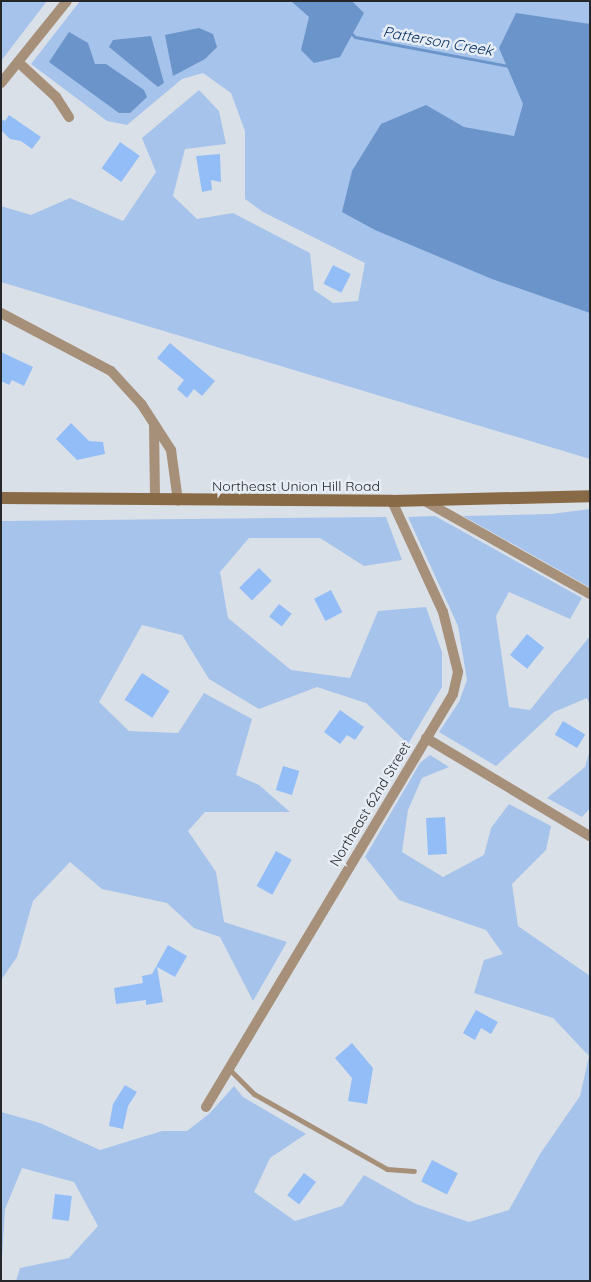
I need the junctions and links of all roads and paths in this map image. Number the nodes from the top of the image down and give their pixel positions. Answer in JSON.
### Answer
{"nodes":[{"id":1,"x":67,"y":1,"type":"edge"},
{"id":2,"x":18,"y":62,"type":"junction"},
{"id":3,"x":1,"y":83,"type":"edge"},
{"id":4,"x":68,"y":117,"type":"dead end"},
{"id":5,"x":1,"y":313,"type":"edge"},
{"id":6,"x":154,"y":424,"type":"junction"},
{"id":7,"x":590,"y":496,"type":"edge"},
{"id":8,"x":1,"y":498,"type":"edge"},
{"id":9,"x":156,"y":500,"type":"junction"},
{"id":10,"x":423,"y":500,"type":"junction"},
{"id":11,"x":178,"y":501,"type":"junction"},
{"id":12,"x":392,"y":502,"type":"junction"},
{"id":13,"x":590,"y":594,"type":"edge"},
{"id":14,"x":426,"y":738,"type":"junction"},
{"id":15,"x":590,"y":836,"type":"edge"},
{"id":16,"x":229,"y":1069,"type":"junction"},
{"id":17,"x":206,"y":1107,"type":"dead end"},
{"id":18,"x":414,"y":1171,"type":"dead end"}],
"edges":[{"from":1,"to":2,"type":"street"},
{"from":2,"to":3,"type":"street"},
{"from":2,"to":4,"type":"street"},
{"from":5,"to":6,"type":"street"},
{"from":6,"to":9,"type":"street"},
{"from":6,"to":11,"type":"street"},
{"from":7,"to":10,"type":"street","name":"Northeast Union Hill Road"},
{"from":8,"to":9,"type":"street","name":"Northeast Union Hill Road"},
{"from":9,"to":11,"type":"street","name":"Northeast Union Hill Road"},
{"from":10,"to":12,"type":"street","name":"Northeast Union Hill Road"},
{"from":10,"to":13,"type":"street"},
{"from":11,"to":12,"type":"street","name":"Northeast Union Hill Road"},
{"from":12,"to":14,"type":"street","name":"Northeast 62nd Street"},
{"from":14,"to":15,"type":"street"},
{"from":14,"to":16,"type":"street","name":"Northeast 62nd Street"},
{"from":16,"to":17,"type":"street","name":"Northeast 62nd Street"},
{"from":16,"to":18,"type":"lane"}]}
